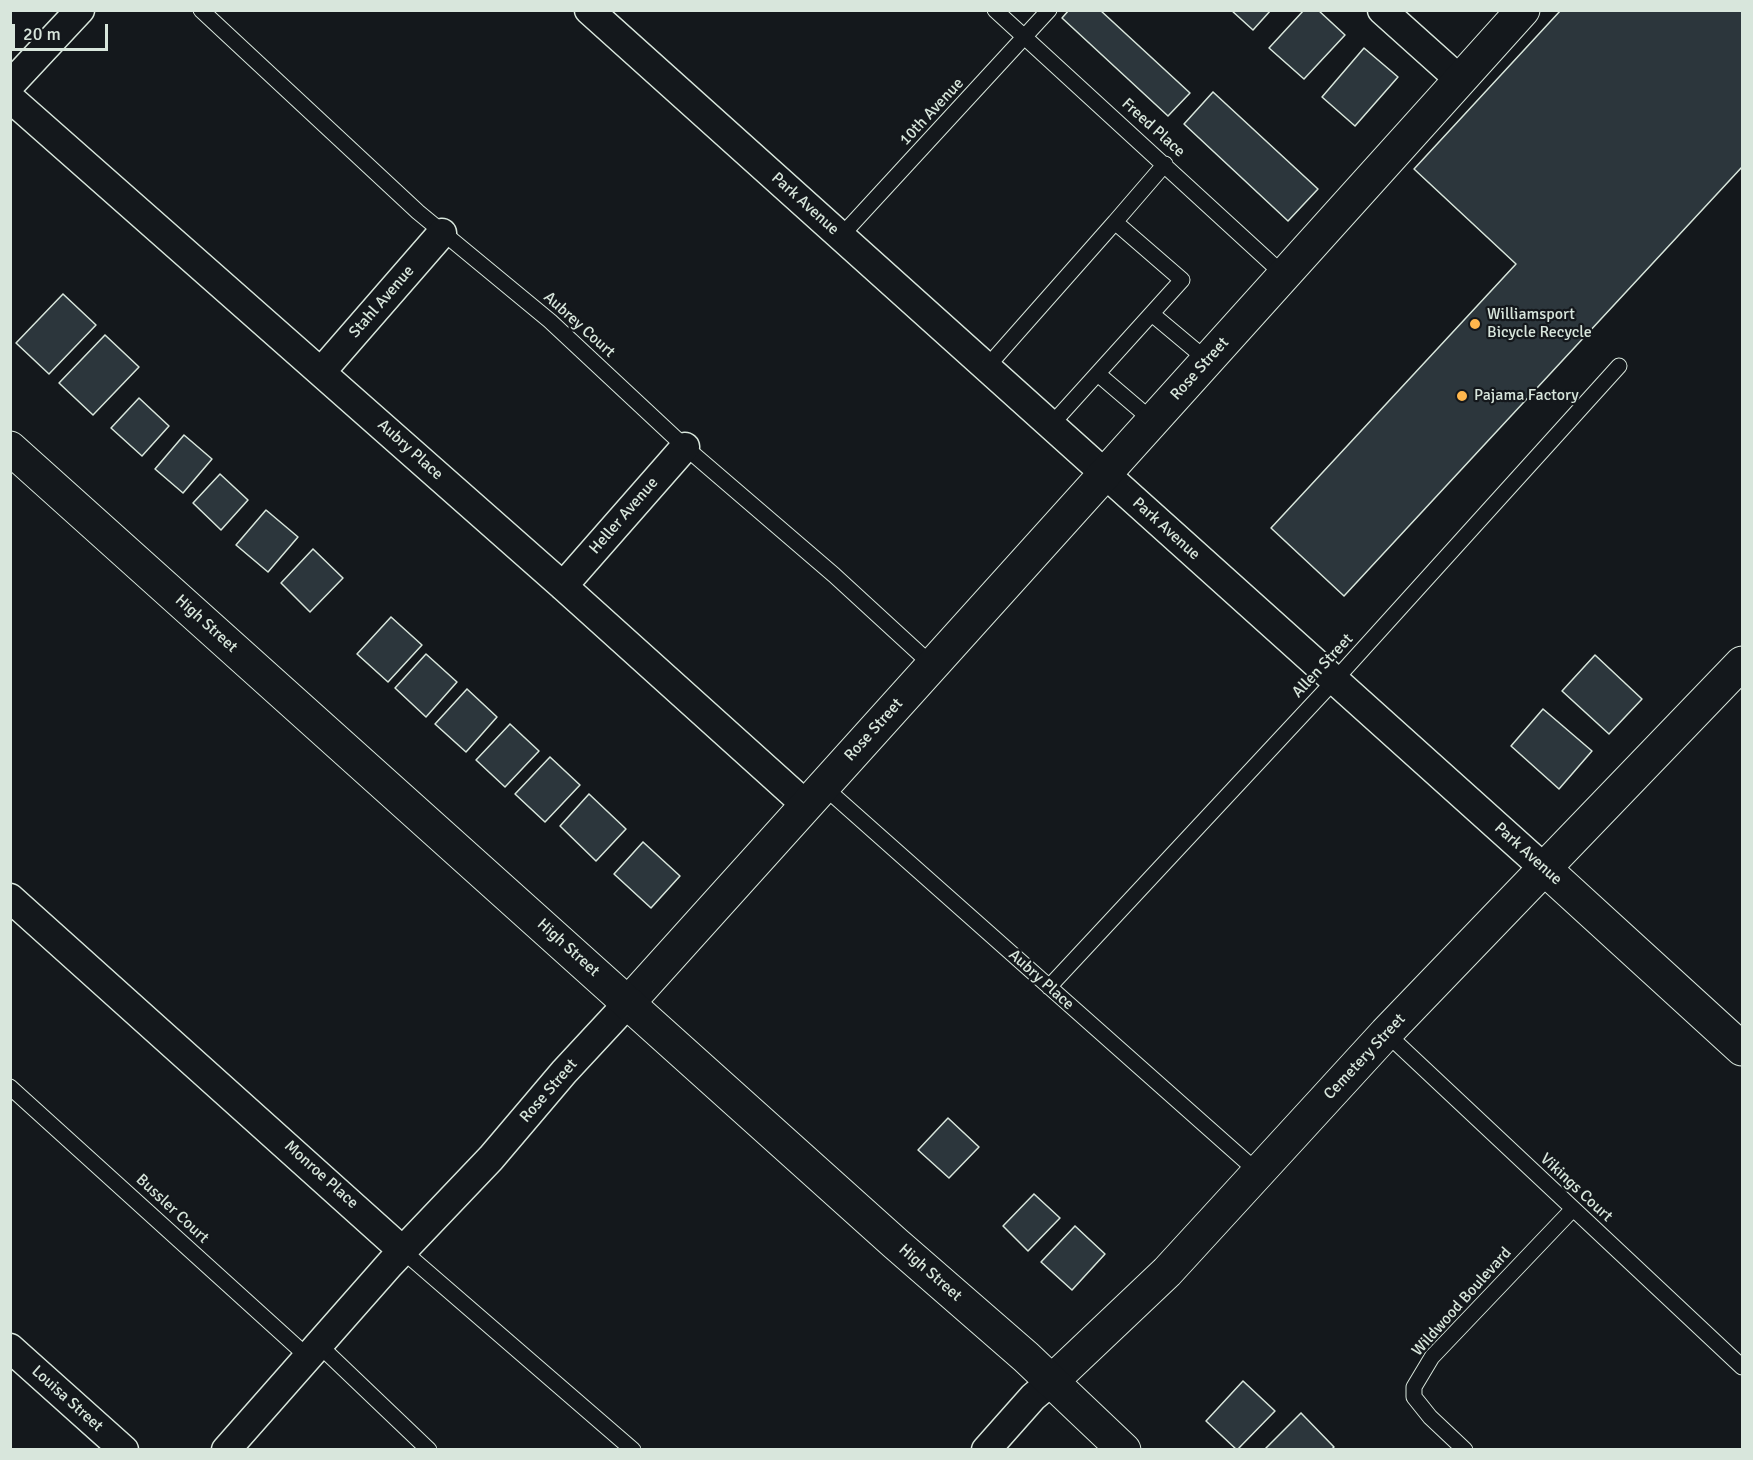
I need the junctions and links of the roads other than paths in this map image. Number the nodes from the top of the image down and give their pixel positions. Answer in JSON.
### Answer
{"nodes":[{"id":1,"x":80,"y":10,"type":"edge"},
{"id":2,"x":201,"y":10,"type":"edge"},
{"id":3,"x":589,"y":10,"type":"edge"},
{"id":4,"x":995,"y":10,"type":"edge"},
{"id":5,"x":1049,"y":10,"type":"edge"},
{"id":6,"x":1382,"y":10,"type":"edge"},
{"id":7,"x":1523,"y":10,"type":"edge"},
{"id":8,"x":1025,"y":38,"type":"junction"},
{"id":9,"x":1460,"y":80,"type":"junction"},
{"id":10,"x":10,"y":85,"type":"edge"},
{"id":11,"x":10,"y":98,"type":"edge"},
{"id":12,"x":1164,"y":164,"type":"junction"},
{"id":13,"x":1115,"y":222,"type":"junction"},
{"id":14,"x":442,"y":233,"type":"junction"},
{"id":15,"x":841,"y":236,"type":"junction"},
{"id":16,"x":1284,"y":275,"type":"junction"},
{"id":17,"x":1152,"y":314,"type":"junction"},
{"id":18,"x":1207,"y":360,"type":"junction"},
{"id":19,"x":1619,"y":366,"type":"dead end"},
{"id":20,"x":986,"y":368,"type":"junction"},
{"id":21,"x":321,"y":372,"type":"junction"},
{"id":22,"x":1098,"y":374,"type":"junction"},
{"id":23,"x":1153,"y":421,"type":"junction"},
{"id":24,"x":1051,"y":425,"type":"junction"},
{"id":25,"x":685,"y":447,"type":"junction"},
{"id":26,"x":10,"y":448,"type":"edge"},
{"id":27,"x":1105,"y":474,"type":"junction"},
{"id":28,"x":563,"y":586,"type":"junction"},
{"id":29,"x":1743,"y":663,"type":"edge"},
{"id":30,"x":932,"y":665,"type":"junction"},
{"id":31,"x":1335,"y":680,"type":"junction"},
{"id":32,"x":815,"y":796,"type":"junction"},
{"id":33,"x":1546,"y":870,"type":"junction"},
{"id":34,"x":10,"y":898,"type":"edge"},
{"id":35,"x":1049,"y":987,"type":"junction"},
{"id":36,"x":628,"y":1002,"type":"junction"},
{"id":37,"x":1386,"y":1034,"type":"junction"},
{"id":38,"x":1743,"y":1049,"type":"edge"},
{"id":39,"x":10,"y":1087,"type":"edge"},
{"id":40,"x":1259,"y":1173,"type":"junction"},
{"id":41,"x":1572,"y":1210,"type":"junction"},
{"id":42,"x":403,"y":1251,"type":"junction"},
{"id":43,"x":10,"y":1348,"type":"edge"},
{"id":44,"x":313,"y":1351,"type":"junction"},
{"id":45,"x":1743,"y":1367,"type":"edge"},
{"id":46,"x":1052,"y":1381,"type":"junction"},
{"id":47,"x":124,"y":1449,"type":"edge"},
{"id":48,"x":226,"y":1449,"type":"edge"},
{"id":49,"x":429,"y":1449,"type":"edge"},
{"id":50,"x":633,"y":1449,"type":"edge"},
{"id":51,"x":986,"y":1449,"type":"edge"},
{"id":52,"x":1124,"y":1449,"type":"edge"},
{"id":53,"x":1465,"y":1449,"type":"edge"}],
"edges":[{"from":1,"to":10,"type":"street"},
{"from":2,"to":14,"type":"lane","name":"Aubrey Court"},
{"from":3,"to":15,"type":"street","name":"Park Avenue"},
{"from":4,"to":8,"type":"lane","name":"Freed Place"},
{"from":5,"to":8,"type":"lane","name":"10th Avenue"},
{"from":6,"to":9,"type":"street"},
{"from":7,"to":9,"type":"street","name":"Rose Street"},
{"from":8,"to":12,"type":"lane","name":"Freed Place"},
{"from":8,"to":15,"type":"lane","name":"10th Avenue"},
{"from":9,"to":16,"type":"street","name":"Rose Street"},
{"from":11,"to":21,"type":"street","name":"Aubry Place"},
{"from":12,"to":13,"type":"lane"},
{"from":12,"to":16,"type":"lane","name":"Freed Place"},
{"from":13,"to":17,"type":"lane"},
{"from":13,"to":20,"type":"lane"},
{"from":14,"to":21,"type":"street","name":"Stahl Avenue"},
{"from":14,"to":25,"type":"lane","name":"Aubrey Court"},
{"from":15,"to":20,"type":"street","name":"Park Avenue"},
{"from":16,"to":18,"type":"street","name":"Rose Street"},
{"from":17,"to":18,"type":"lane"},
{"from":17,"to":22,"type":"lane"},
{"from":18,"to":23,"type":"street","name":"Rose Street"},
{"from":19,"to":31,"type":"lane","name":"Allen Street"},
{"from":20,"to":24,"type":"street","name":"Park Avenue"},
{"from":21,"to":28,"type":"street","name":"Aubry Place"},
{"from":22,"to":23,"type":"lane"},
{"from":22,"to":24,"type":"lane"},
{"from":23,"to":27,"type":"street","name":"Rose Street"},
{"from":24,"to":27,"type":"street","name":"Park Avenue"},
{"from":25,"to":28,"type":"street","name":"Heller Avenue"},
{"from":25,"to":30,"type":"lane","name":"Aubrey Court"},
{"from":26,"to":36,"type":"street","name":"High Street"},
{"from":27,"to":30,"type":"street","name":"Rose Street"},
{"from":27,"to":31,"type":"street","name":"Park Avenue"},
{"from":28,"to":32,"type":"street","name":"Aubry Place"},
{"from":29,"to":33,"type":"street","name":"Cemetery Street"},
{"from":30,"to":32,"type":"street","name":"Rose Street"},
{"from":31,"to":33,"type":"street","name":"Park Avenue"},
{"from":31,"to":35,"type":"lane","name":"Allen Street"},
{"from":32,"to":35,"type":"lane","name":"Aubry Place"},
{"from":32,"to":36,"type":"street","name":"Rose Street"},
{"from":33,"to":37,"type":"street","name":"Cemetery Street"},
{"from":33,"to":38,"type":"street","name":"Park Avenue"},
{"from":34,"to":42,"type":"street","name":"Monroe Place"},
{"from":35,"to":40,"type":"lane","name":"Aubry Place"},
{"from":36,"to":42,"type":"street","name":"Rose Street"},
{"from":36,"to":46,"type":"street","name":"High Street"},
{"from":37,"to":40,"type":"street","name":"Cemetery Street"},
{"from":37,"to":41,"type":"lane","name":"Vikings Court"},
{"from":39,"to":44,"type":"lane","name":"Bussler Court"},
{"from":40,"to":46,"type":"street","name":"Cemetery Street"},
{"from":41,"to":45,"type":"lane","name":"Vikings Court"},
{"from":41,"to":53,"type":"lane","name":"Wildwood Boulevard"},
{"from":42,"to":44,"type":"street","name":"Rose Street"},
{"from":42,"to":50,"type":"lane","name":"Monroe Place"},
{"from":43,"to":47,"type":"street","name":"Louisa Street"},
{"from":44,"to":48,"type":"street","name":"Rose Street"},
{"from":44,"to":49,"type":"lane","name":"Bussler Court"},
{"from":46,"to":51,"type":"street","name":"Cemetery Street"},
{"from":46,"to":52,"type":"street","name":"High Street"}]}
